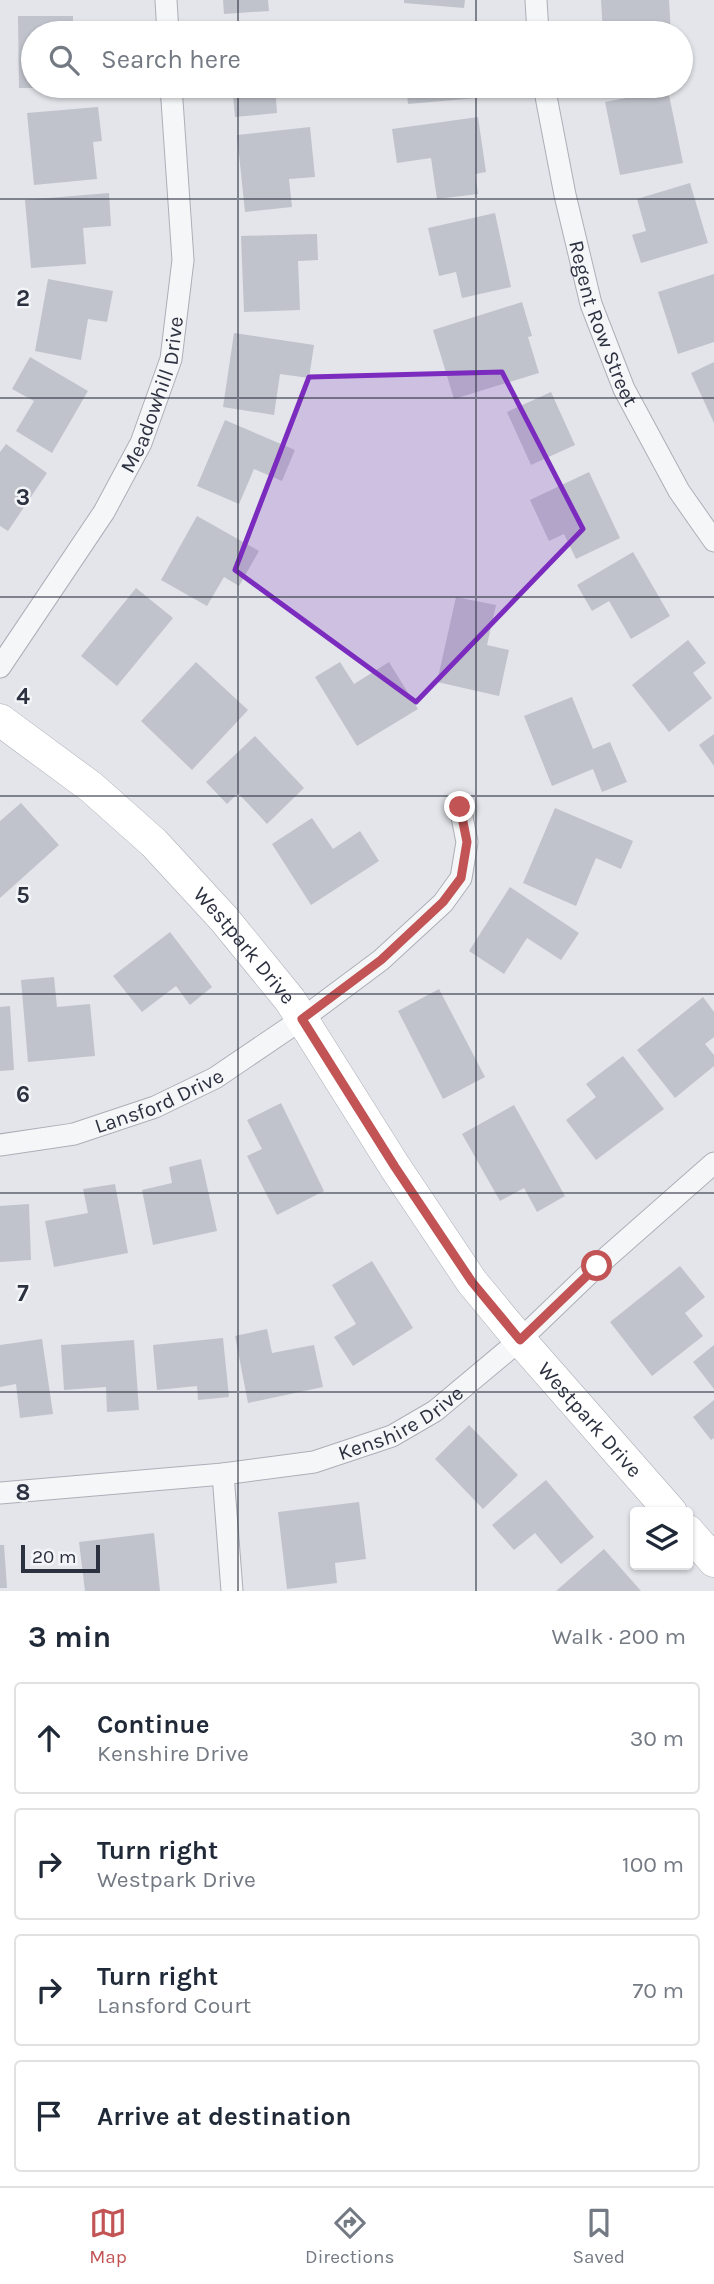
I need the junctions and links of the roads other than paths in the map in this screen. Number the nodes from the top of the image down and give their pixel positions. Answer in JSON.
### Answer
{"nodes":[{"id":1,"x":166,"y":0,"type":"edge"},
{"id":2,"x":536,"y":0,"type":"edge"},
{"id":3,"x":167,"y":21,"type":"edge"},
{"id":4,"x":537,"y":21,"type":"edge"},
{"id":5,"x":172,"y":98,"type":"edge"},
{"id":6,"x":546,"y":98,"type":"edge"},
{"id":7,"x":714,"y":541,"type":"edge"},
{"id":8,"x":0,"y":667,"type":"edge"},
{"id":9,"x":0,"y":720,"type":"edge"},
{"id":10,"x":460,"y":807,"type":"dead end"},
{"id":11,"x":302,"y":1019,"type":"junction"},
{"id":12,"x":0,"y":1145,"type":"edge"},
{"id":13,"x":714,"y":1163,"type":"edge"},
{"id":14,"x":520,"y":1340,"type":"junction"},
{"id":15,"x":223,"y":1474,"type":"junction"},
{"id":16,"x":0,"y":1493,"type":"edge"},
{"id":17,"x":667,"y":1507,"type":"edge"},
{"id":18,"x":693,"y":1537,"type":"edge"},
{"id":19,"x":714,"y":1561,"type":"edge"},
{"id":20,"x":232,"y":1591,"type":"edge"}],
"edges":[{"from":1,"to":3,"type":"street"},
{"from":2,"to":4,"type":"street"},
{"from":5,"to":8,"type":"street","name":"Meadowhill Drive"},
{"from":6,"to":7,"type":"street","name":"Regent Row Street"},
{"from":9,"to":11,"type":"street","name":"Westpark Drive"},
{"from":10,"to":11,"type":"street","name":"Lansford Drive"},
{"from":11,"to":12,"type":"street","name":"Lansford Drive"},
{"from":11,"to":14,"type":"street","name":"Westpark Drive"},
{"from":13,"to":14,"type":"street","name":"Kenshire Drive"},
{"from":14,"to":15,"type":"street","name":"Kenshire Drive"},
{"from":14,"to":17,"type":"street","name":"Westpark Drive"},
{"from":15,"to":16,"type":"street","name":"Kenshire Drive"},
{"from":15,"to":20,"type":"street"},
{"from":18,"to":19,"type":"street"}]}
